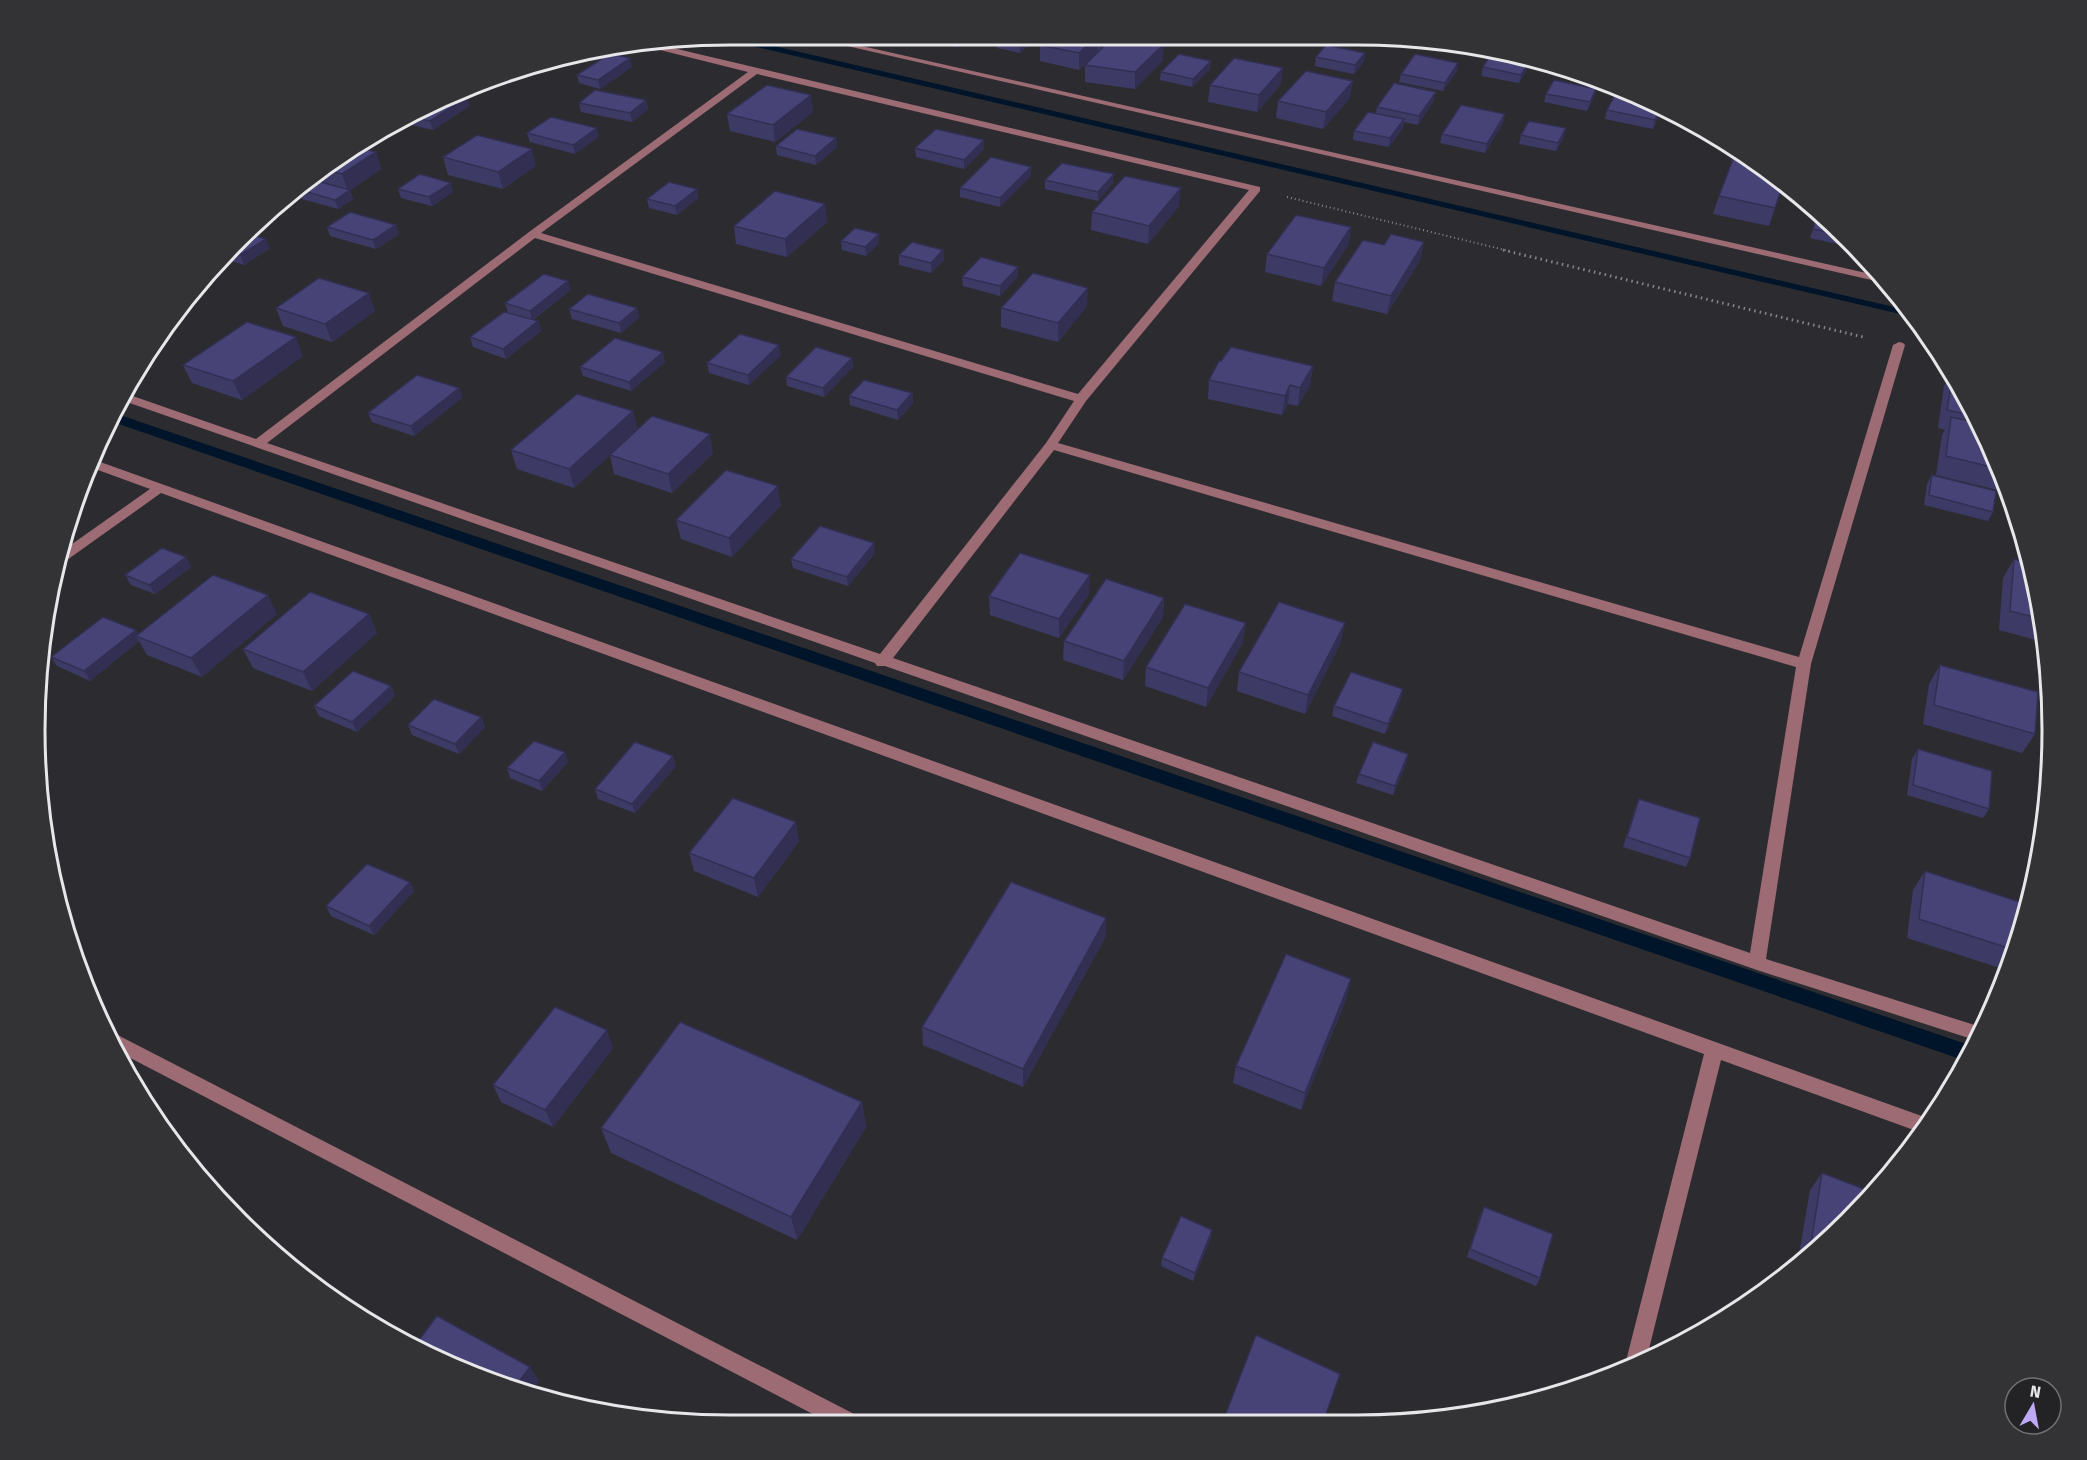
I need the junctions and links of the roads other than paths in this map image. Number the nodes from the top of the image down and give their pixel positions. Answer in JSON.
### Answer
{"nodes":[{"id":1,"x":852,"y":45,"type":"edge"},
{"id":2,"x":663,"y":49,"type":"edge"},
{"id":3,"x":755,"y":71,"type":"junction"},
{"id":4,"x":533,"y":234,"type":"junction"},
{"id":5,"x":1871,"y":277,"type":"edge"},
{"id":6,"x":1899,"y":345,"type":"road end"},
{"id":7,"x":1081,"y":399,"type":"junction"},
{"id":8,"x":130,"y":400,"type":"edge"},
{"id":9,"x":260,"y":443,"type":"junction"},
{"id":10,"x":1051,"y":445,"type":"junction"},
{"id":11,"x":98,"y":466,"type":"edge"},
{"id":12,"x":159,"y":488,"type":"junction"},
{"id":13,"x":68,"y":553,"type":"edge"},
{"id":14,"x":882,"y":662,"type":"junction"},
{"id":15,"x":1804,"y":664,"type":"junction"},
{"id":16,"x":1757,"y":963,"type":"junction"},
{"id":17,"x":1972,"y":1032,"type":"edge"},
{"id":18,"x":123,"y":1046,"type":"edge"},
{"id":19,"x":1714,"y":1050,"type":"junction"},
{"id":20,"x":1918,"y":1123,"type":"edge"},
{"id":21,"x":1638,"y":1354,"type":"edge"},
{"id":22,"x":836,"y":1415,"type":"edge"}],
"edges":[{"from":1,"to":5,"type":"street"},
{"from":2,"to":3,"type":"street"},
{"from":3,"to":4,"type":"street"},
{"from":3,"to":7,"type":"street"},
{"from":4,"to":7,"type":"street"},
{"from":4,"to":9,"type":"street"},
{"from":6,"to":15,"type":"street"},
{"from":7,"to":10,"type":"street"},
{"from":8,"to":9,"type":"street"},
{"from":9,"to":14,"type":"street"},
{"from":10,"to":14,"type":"street"},
{"from":10,"to":15,"type":"street"},
{"from":11,"to":12,"type":"street"},
{"from":12,"to":13,"type":"street"},
{"from":12,"to":19,"type":"street"},
{"from":14,"to":16,"type":"street"},
{"from":15,"to":16,"type":"street"},
{"from":16,"to":17,"type":"street"},
{"from":18,"to":22,"type":"street"},
{"from":19,"to":20,"type":"street"},
{"from":19,"to":21,"type":"street"}]}
